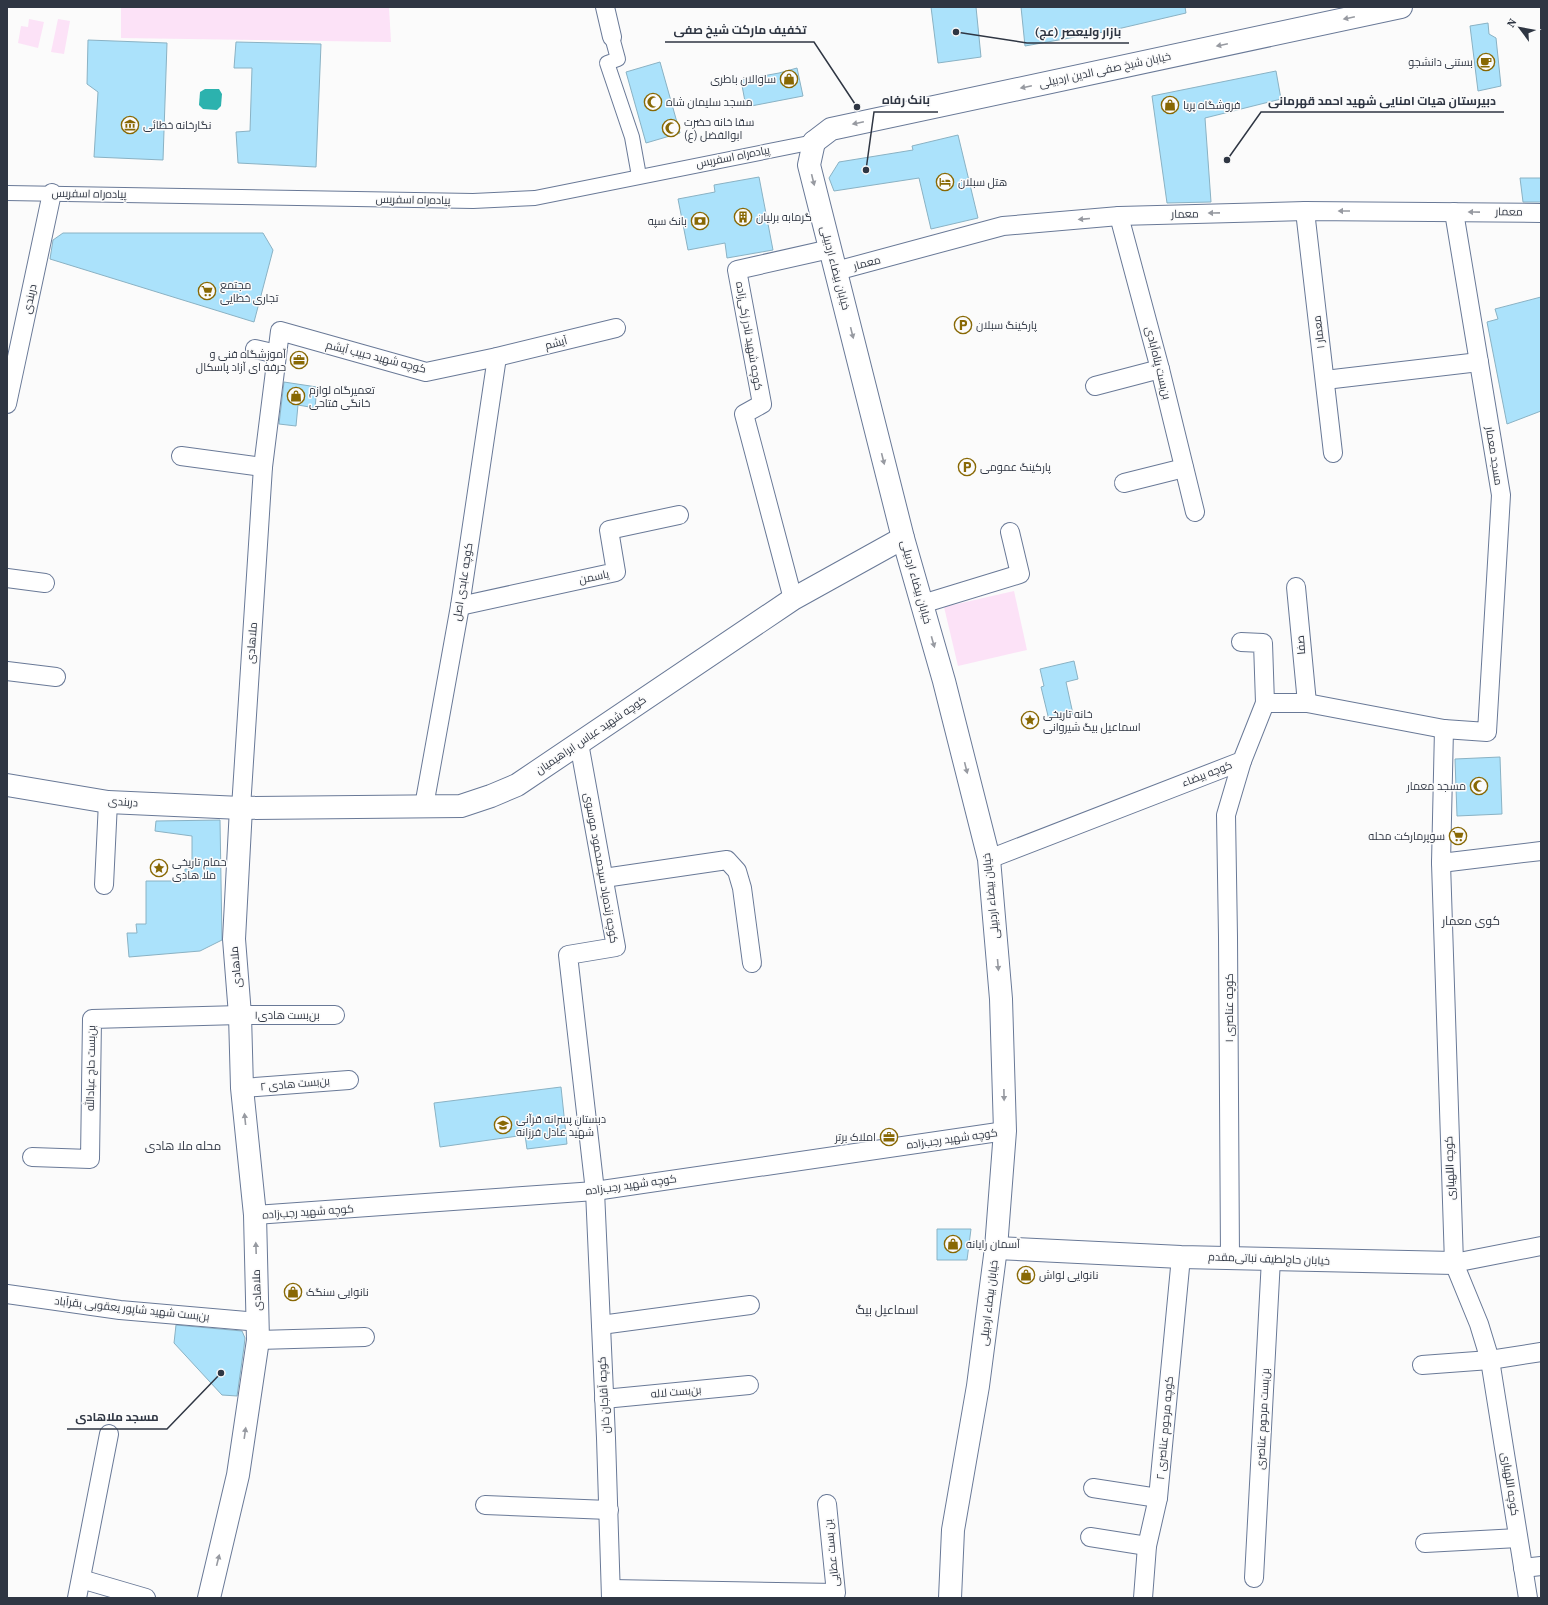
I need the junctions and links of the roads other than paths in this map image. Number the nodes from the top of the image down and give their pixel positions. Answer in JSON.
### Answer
{"nodes":[{"id":1,"x":605,"y":7,"type":"edge"},
{"id":2,"x":1401,"y":7,"type":"edge"},
{"id":3,"x":612,"y":37,"type":"joint"},
{"id":4,"x":814,"y":142,"type":"junction"},
{"id":5,"x":639,"y":176,"type":"junction"},
{"id":6,"x":52,"y":193,"type":"junction"},
{"id":7,"x":7,"y":194,"type":"edge"},
{"id":8,"x":1305,"y":211,"type":"junction"},
{"id":9,"x":1454,"y":212,"type":"junction"},
{"id":10,"x":1541,"y":213,"type":"edge"},
{"id":11,"x":1119,"y":216,"type":"junction"},
{"id":12,"x":830,"y":249,"type":"junction"},
{"id":13,"x":836,"y":271,"type":"junction"},
{"id":14,"x":616,"y":328,"type":"dead end"},
{"id":15,"x":280,"y":331,"type":"joint"},
{"id":16,"x":255,"y":349,"type":"dead end"},
{"id":17,"x":277,"y":354,"type":"junction"},
{"id":18,"x":497,"y":357,"type":"junction"},
{"id":19,"x":1479,"y":362,"type":"junction"},
{"id":20,"x":1160,"y":369,"type":"junction"},
{"id":21,"x":1325,"y":380,"type":"junction"},
{"id":22,"x":1095,"y":386,"type":"dead end"},
{"id":23,"x":7,"y":404,"type":"edge"},
{"id":24,"x":1333,"y":453,"type":"dead end"},
{"id":25,"x":181,"y":456,"type":"dead end"},
{"id":26,"x":263,"y":467,"type":"junction"},
{"id":27,"x":1184,"y":468,"type":"junction"},
{"id":28,"x":1124,"y":483,"type":"dead end"},
{"id":29,"x":1195,"y":512,"type":"dead end"},
{"id":30,"x":679,"y":515,"type":"dead end"},
{"id":31,"x":1010,"y":532,"type":"dead end"},
{"id":32,"x":903,"y":538,"type":"junction"},
{"id":33,"x":7,"y":578,"type":"edge"},
{"id":34,"x":45,"y":584,"type":"dead end"},
{"id":35,"x":1296,"y":587,"type":"dead end"},
{"id":36,"x":793,"y":599,"type":"junction"},
{"id":37,"x":922,"y":604,"type":"junction"},
{"id":38,"x":460,"y":606,"type":"junction"},
{"id":39,"x":1241,"y":642,"type":"dead end"},
{"id":40,"x":7,"y":671,"type":"edge"},
{"id":41,"x":56,"y":677,"type":"dead end"},
{"id":42,"x":1265,"y":703,"type":"junction"},
{"id":43,"x":1306,"y":703,"type":"junction"},
{"id":44,"x":1444,"y":729,"type":"junction"},
{"id":45,"x":579,"y":743,"type":"junction"},
{"id":46,"x":1242,"y":761,"type":"junction"},
{"id":47,"x":7,"y":785,"type":"edge"},
{"id":48,"x":108,"y":802,"type":"junction"},
{"id":49,"x":424,"y":806,"type":"junction"},
{"id":50,"x":241,"y":808,"type":"junction"},
{"id":51,"x":1541,"y":851,"type":"edge"},
{"id":52,"x":989,"y":859,"type":"junction"},
{"id":53,"x":1441,"y":863,"type":"junction"},
{"id":54,"x":604,"y":878,"type":"junction"},
{"id":55,"x":104,"y":885,"type":"dead end"},
{"id":56,"x":752,"y":964,"type":"dead end"},
{"id":57,"x":240,"y":1015,"type":"junction"},
{"id":58,"x":335,"y":1015,"type":"dead end"},
{"id":59,"x":348,"y":1080,"type":"dead end"},
{"id":60,"x":242,"y":1088,"type":"junction"},
{"id":61,"x":1005,"y":1131,"type":"junction"},
{"id":62,"x":32,"y":1157,"type":"dead end"},
{"id":63,"x":595,"y":1191,"type":"junction"},
{"id":64,"x":255,"y":1215,"type":"junction"},
{"id":65,"x":1541,"y":1246,"type":"edge"},
{"id":66,"x":996,"y":1248,"type":"junction"},
{"id":67,"x":1181,"y":1257,"type":"junction"},
{"id":68,"x":1230,"y":1257,"type":"junction"},
{"id":69,"x":1271,"y":1259,"type":"junction"},
{"id":70,"x":1454,"y":1263,"type":"junction"},
{"id":71,"x":7,"y":1294,"type":"edge"},
{"id":72,"x":750,"y":1305,"type":"dead end"},
{"id":73,"x":601,"y":1325,"type":"junction"},
{"id":74,"x":258,"y":1331,"type":"junction"},
{"id":75,"x":365,"y":1336,"type":"dead end"},
{"id":76,"x":1541,"y":1352,"type":"edge"},
{"id":77,"x":1490,"y":1360,"type":"junction"},
{"id":78,"x":1422,"y":1365,"type":"dead end"},
{"id":79,"x":749,"y":1385,"type":"dead end"},
{"id":80,"x":604,"y":1398,"type":"junction"},
{"id":81,"x":109,"y":1434,"type":"dead end"},
{"id":82,"x":1094,"y":1488,"type":"dead end"},
{"id":83,"x":1158,"y":1498,"type":"junction"},
{"id":84,"x":826,"y":1504,"type":"dead end"},
{"id":85,"x":485,"y":1505,"type":"dead end"},
{"id":86,"x":608,"y":1510,"type":"junction"},
{"id":87,"x":1090,"y":1538,"type":"dead end"},
{"id":88,"x":1518,"y":1538,"type":"junction"},
{"id":89,"x":1425,"y":1543,"type":"dead end"},
{"id":90,"x":1147,"y":1546,"type":"junction"},
{"id":91,"x":1541,"y":1566,"type":"edge"},
{"id":92,"x":1523,"y":1568,"type":"junction"},
{"id":93,"x":1254,"y":1578,"type":"dead end"},
{"id":94,"x":81,"y":1579,"type":"junction"},
{"id":95,"x":611,"y":1594,"type":"edge"},
{"id":96,"x":77,"y":1598,"type":"edge"},
{"id":97,"x":146,"y":1598,"type":"edge"},
{"id":98,"x":208,"y":1598,"type":"edge"},
{"id":99,"x":950,"y":1598,"type":"edge"},
{"id":100,"x":1143,"y":1598,"type":"edge"},
{"id":101,"x":1528,"y":1598,"type":"edge"}],
"edges":[{"from":1,"to":3,"type":"street"},
{"from":2,"to":4,"type":"street","name":"خیابان شیخ صفی الدین اردبیلی","one_way":true},
{"from":3,"to":5,"type":"street"},
{"from":4,"to":5,"type":"street","name":"پیاده‌راه اسفریس"},
{"from":4,"to":12,"type":"street","name":"خیابان بیضاء اردبیلی","one_way":true},
{"from":5,"to":6,"type":"street","name":"پیاده‌راه اسفریس"},
{"from":6,"to":7,"type":"street","name":"پیاده‌راه اسفریس"},
{"from":6,"to":23,"type":"street","name":"دربندی"},
{"from":9,"to":8,"type":"street","name":"معمار","one_way":true},
{"from":8,"to":11,"type":"street","name":"معمار","one_way":true},
{"from":8,"to":21,"type":"street","name":"معمار ۱"},
{"from":10,"to":9,"type":"street","name":"معمار","one_way":true},
{"from":9,"to":19,"type":"street","name":"مسجد معمار"},
{"from":11,"to":13,"type":"street","name":"معمار","one_way":true},
{"from":11,"to":20,"type":"street","name":"بن‌بست پناه‌آبادی"},
{"from":12,"to":13,"type":"street","name":"خیابان بیضاء اردبیلی"},
{"from":12,"to":36,"type":"street","name":"کوچه شهید نادر زکی‌زاده"},
{"from":13,"to":32,"type":"street","name":"خیابان بیضاء اردبیلی","one_way":true},
{"from":14,"to":18,"type":"street","name":"آیشم"},
{"from":15,"to":17,"type":"street","name":"ملاهادی"},
{"from":15,"to":18,"type":"street","name":"کوچه شهید حبیب آیشم"},
{"from":16,"to":17,"type":"street"},
{"from":17,"to":26,"type":"street","name":"ملاهادی"},
{"from":18,"to":38,"type":"street","name":"کوچه عابدی اصل"},
{"from":19,"to":21,"type":"street"},
{"from":19,"to":44,"type":"street","name":"مسجد معمار"},
{"from":20,"to":22,"type":"street"},
{"from":20,"to":27,"type":"street","name":"بن‌بست پناه‌آبادی"},
{"from":21,"to":24,"type":"street","name":"معمار ۱"},
{"from":25,"to":26,"type":"street"},
{"from":26,"to":50,"type":"street","name":"ملاهادی"},
{"from":27,"to":28,"type":"street"},
{"from":27,"to":29,"type":"street","name":"بن‌بست پناه‌آبادی"},
{"from":30,"to":38,"type":"street","name":"یاسمن"},
{"from":31,"to":37,"type":"street"},
{"from":32,"to":36,"type":"street","name":"کوچه شهید عباس ابراهیمیان"},
{"from":32,"to":37,"type":"street","name":"خیابان بیضاء اردبیلی"},
{"from":33,"to":34,"type":"street"},
{"from":35,"to":43,"type":"street","name":"صفا"},
{"from":36,"to":45,"type":"street","name":"کوچه شهید عباس ابراهیمیان"},
{"from":37,"to":52,"type":"street","name":"خیابان بیضاء اردبیلی","one_way":true},
{"from":38,"to":49,"type":"street","name":"کوچه عابدی اصل"},
{"from":39,"to":42,"type":"street"},
{"from":40,"to":41,"type":"street"},
{"from":42,"to":43,"type":"street"},
{"from":42,"to":46,"type":"street","name":"کوچه بیضاء"},
{"from":43,"to":44,"type":"street"},
{"from":44,"to":53,"type":"street","name":"کوچه اللهیاری"},
{"from":45,"to":49,"type":"street","name":"کوچه شهید عباس ابراهیمیان"},
{"from":45,"to":54,"type":"street","name":"کوچه زنده‌یاد سیدمحمود موسوی"},
{"from":46,"to":52,"type":"street","name":"کوچه بیضاء"},
{"from":46,"to":68,"type":"street","name":"کوچه عناصری ۱"},
{"from":47,"to":48,"type":"street","name":"دربندی"},
{"from":48,"to":50,"type":"street","name":"دربندی"},
{"from":48,"to":55,"type":"street"},
{"from":49,"to":50,"type":"street","name":"کوچه شهید عباس ابراهیمیان"},
{"from":50,"to":57,"type":"street","name":"ملاهادی"},
{"from":51,"to":53,"type":"street"},
{"from":52,"to":61,"type":"street","name":"خیابان بیضاء اردبیلی","one_way":true},
{"from":53,"to":70,"type":"street","name":"کوچه اللهیاری"},
{"from":54,"to":56,"type":"street"},
{"from":54,"to":63,"type":"street","name":"کوچه زنده‌یاد سیدمحمود موسوی"},
{"from":57,"to":58,"type":"street","name":"بن‌بست هادی۱"},
{"from":57,"to":60,"type":"street","name":"ملاهادی"},
{"from":57,"to":62,"type":"street","name":"بن‌بست حاج عبادالله"},
{"from":59,"to":60,"type":"street","name":"بن‌بست هادی ۲"},
{"from":64,"to":60,"type":"street","name":"ملاهادی","one_way":true},
{"from":61,"to":63,"type":"street","name":"کوچه شهید رجب‌زاده"},
{"from":61,"to":66,"type":"street","name":"خیابان بیضاء اردبیلی"},
{"from":63,"to":64,"type":"street","name":"کوچه شهید رجب‌زاده"},
{"from":63,"to":73,"type":"street","name":"کوچه آقاجان خان"},
{"from":74,"to":64,"type":"street","name":"ملاهادی","one_way":true},
{"from":65,"to":70,"type":"street","name":"خیابان حاج‌لطیف نباتی‌مقدم"},
{"from":66,"to":67,"type":"street","name":"خیابان حاج‌لطیف نباتی‌مقدم"},
{"from":66,"to":99,"type":"street","name":"خیابان بیضاء اردبیلی"},
{"from":67,"to":68,"type":"street","name":"خیابان حاج‌لطیف نباتی‌مقدم"},
{"from":67,"to":83,"type":"street","name":"کوچه مرحوم عناصری ۲"},
{"from":68,"to":69,"type":"street","name":"خیابان حاج‌لطیف نباتی‌مقدم"},
{"from":69,"to":70,"type":"street","name":"خیابان حاج‌لطیف نباتی‌مقدم"},
{"from":69,"to":93,"type":"street","name":"بن‌بست مرحوم عناصری"},
{"from":70,"to":77,"type":"street","name":"کوچه اللهیاری"},
{"from":71,"to":74,"type":"street","name":"بن‌بست شهید شاپور یعقوبی بقرآباد"},
{"from":72,"to":73,"type":"street"},
{"from":73,"to":80,"type":"street","name":"کوچه آقاجان خان"},
{"from":74,"to":75,"type":"street","name":"بن‌بست شهید شاپور یعقوبی بقرآباد"},
{"from":98,"to":74,"type":"street","name":"ملاهادی","one_way":true},
{"from":76,"to":77,"type":"street"},
{"from":77,"to":78,"type":"street"},
{"from":77,"to":88,"type":"street","name":"کوچه اللهیاری"},
{"from":79,"to":80,"type":"street","name":"بن‌بست لاله"},
{"from":80,"to":86,"type":"street","name":"کوچه آقاجان خان"},
{"from":81,"to":94,"type":"street"},
{"from":82,"to":83,"type":"street"},
{"from":83,"to":90,"type":"street","name":"کوچه مرحوم عناصری ۲"},
{"from":84,"to":95,"type":"street","name":"بن بست عطایی"},
{"from":85,"to":86,"type":"street"},
{"from":86,"to":95,"type":"street","name":"کوچه آقاجان خان"},
{"from":87,"to":90,"type":"street"},
{"from":88,"to":89,"type":"street"},
{"from":88,"to":92,"type":"street","name":"کوچه اللهیاری"},
{"from":90,"to":100,"type":"street","name":"کوچه مرحوم عناصری ۲"},
{"from":91,"to":92,"type":"street"},
{"from":92,"to":101,"type":"street","name":"کوچه اللهیاری"},
{"from":94,"to":96,"type":"street"},
{"from":94,"to":97,"type":"street"}]}
